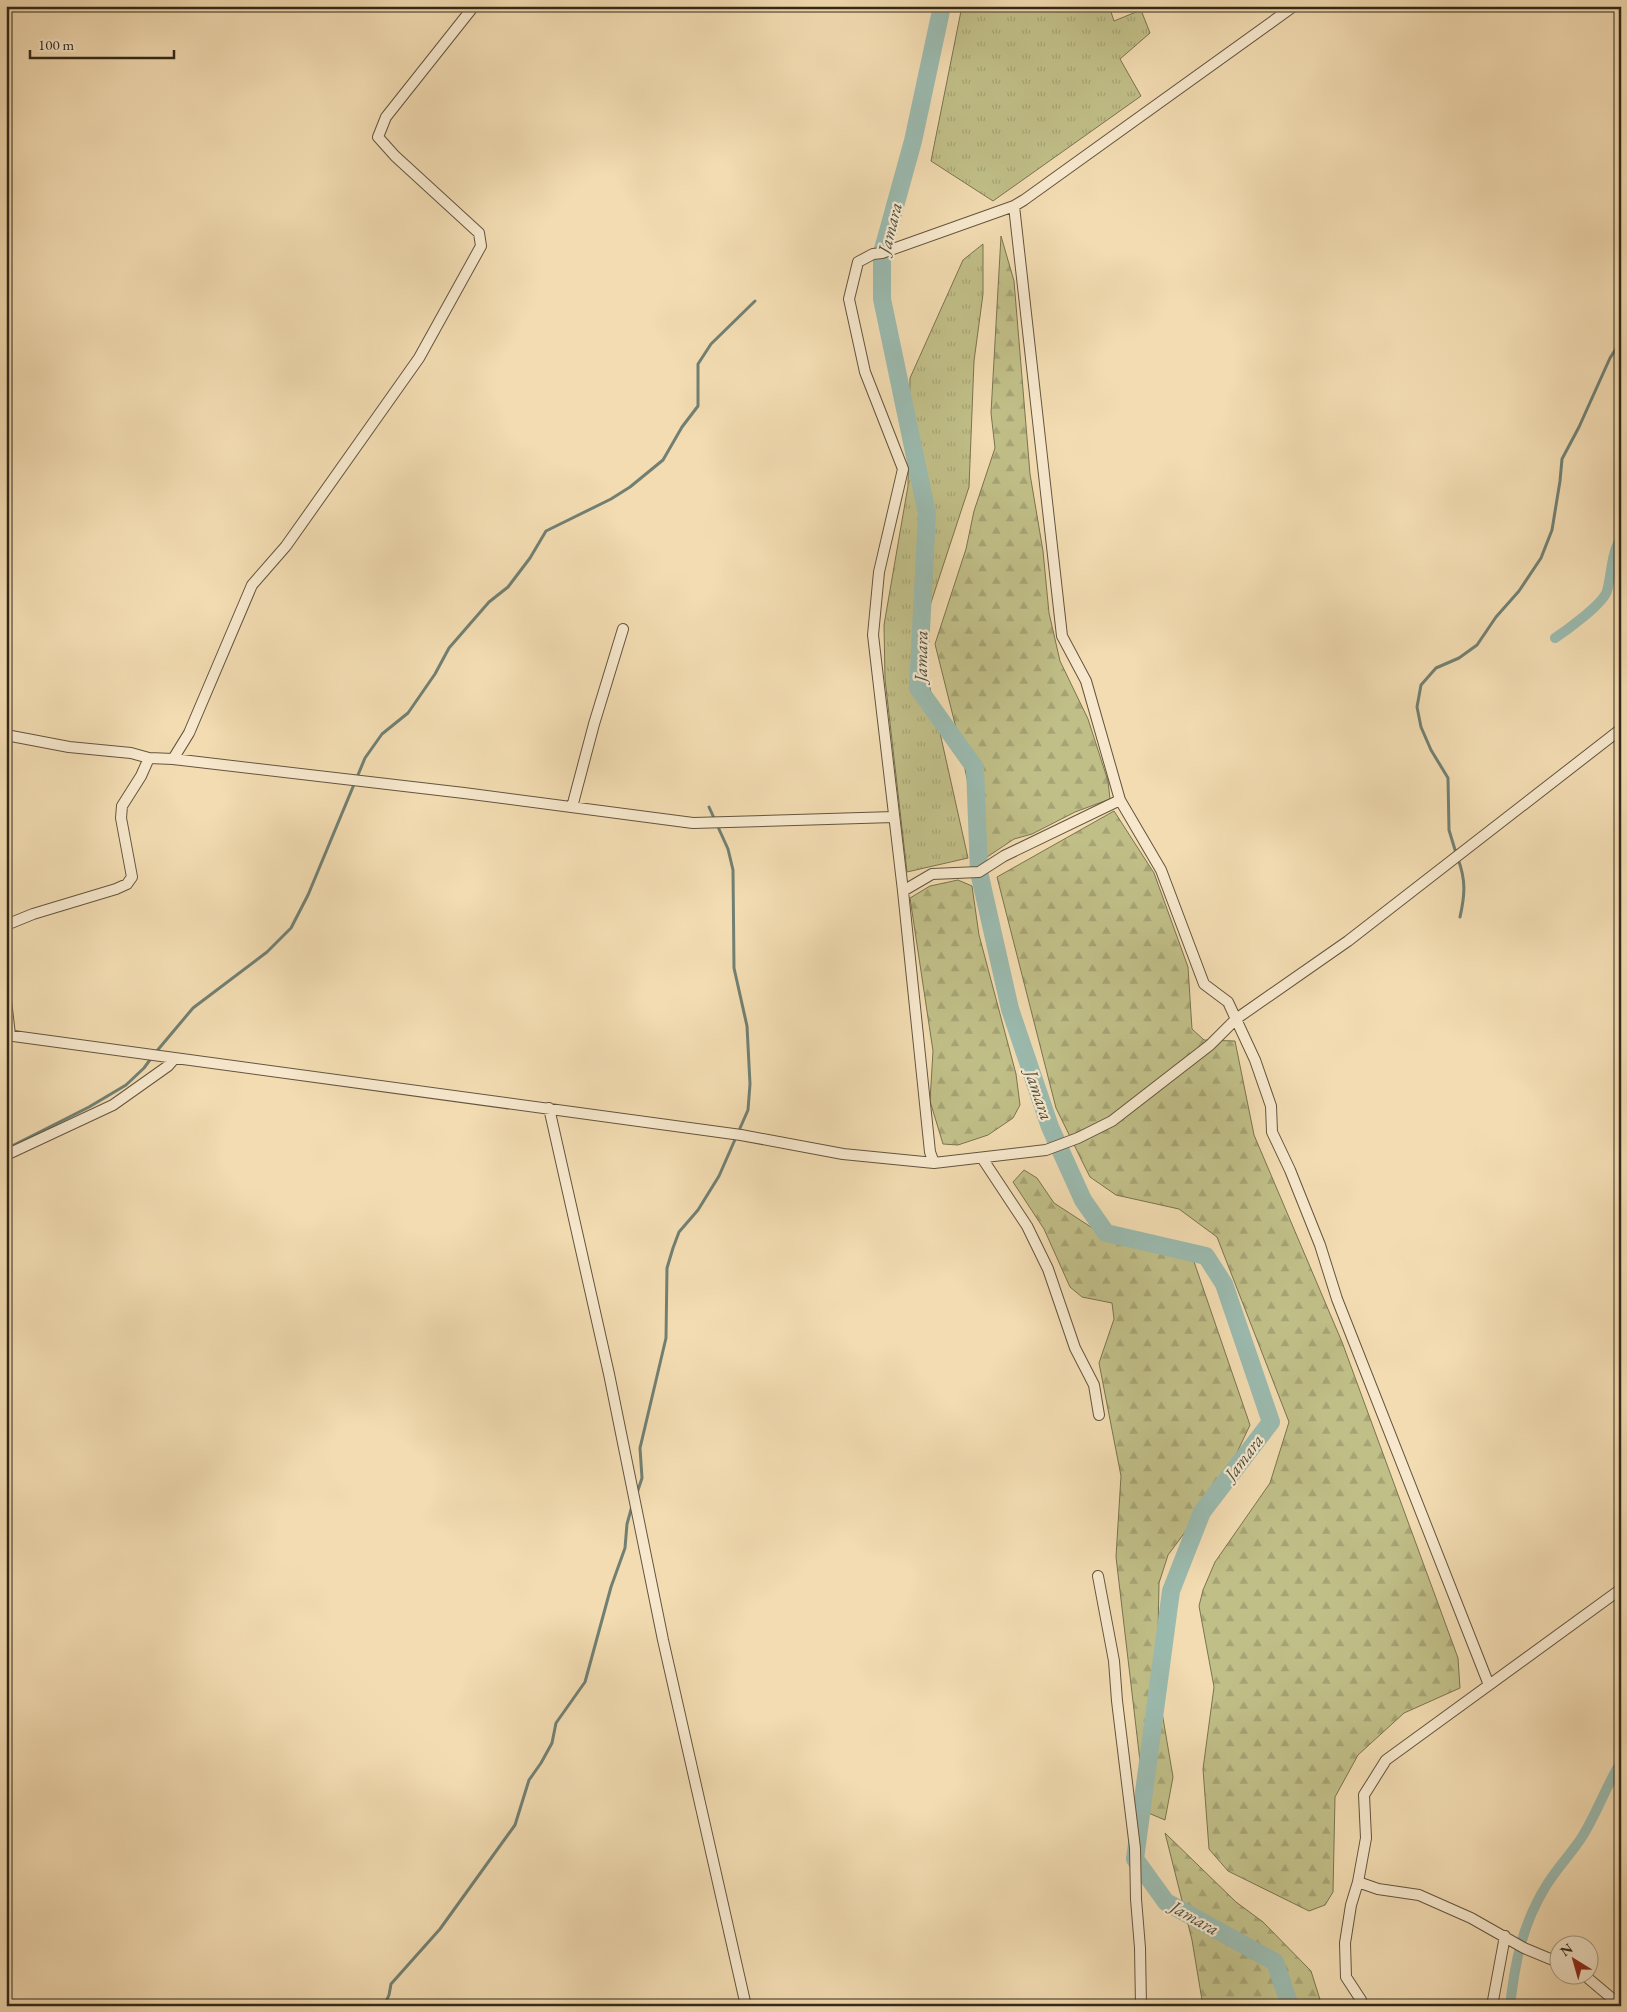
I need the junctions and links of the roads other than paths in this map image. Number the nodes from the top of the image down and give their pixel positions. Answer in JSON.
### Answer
{"nodes":[{"id":1,"x":474,"y":6,"type":"edge"},
{"id":2,"x":1294,"y":6,"type":"edge"},
{"id":3,"x":1014,"y":206,"type":"junction"},
{"id":4,"x":623,"y":628,"type":"dead end"},
{"id":5,"x":1621,"y":729,"type":"edge"},
{"id":6,"x":6,"y":735,"type":"edge"},
{"id":7,"x":149,"y":758,"type":"junction"},
{"id":8,"x":173,"y":759,"type":"junction"},
{"id":9,"x":1120,"y":800,"type":"junction"},
{"id":10,"x":572,"y":807,"type":"junction"},
{"id":11,"x":894,"y":817,"type":"junction"},
{"id":12,"x":903,"y":891,"type":"junction"},
{"id":13,"x":6,"y":925,"type":"edge"},
{"id":14,"x":6,"y":1000,"type":"edge"},
{"id":15,"x":1236,"y":1019,"type":"junction"},
{"id":16,"x":8,"y":1035,"type":"edge"},
{"id":17,"x":175,"y":1058,"type":"junction"},
{"id":18,"x":549,"y":1108,"type":"junction"},
{"id":19,"x":6,"y":1155,"type":"edge"},
{"id":20,"x":982,"y":1158,"type":"junction"},
{"id":21,"x":934,"y":1163,"type":"junction"},
{"id":22,"x":1099,"y":1415,"type":"dead end"},
{"id":23,"x":1098,"y":1576,"type":"dead end"},
{"id":24,"x":1621,"y":1589,"type":"edge"},
{"id":25,"x":1489,"y":1685,"type":"junction"},
{"id":26,"x":1358,"y":1882,"type":"junction"},
{"id":27,"x":1505,"y":1936,"type":"junction"},
{"id":28,"x":1550,"y":1959,"type":"edge"},
{"id":29,"x":1595,"y":1984,"type":"edge"},
{"id":30,"x":746,"y":2006,"type":"edge"},
{"id":31,"x":1141,"y":2006,"type":"edge"},
{"id":32,"x":1362,"y":2006,"type":"edge"},
{"id":33,"x":1492,"y":2006,"type":"edge"},
{"id":34,"x":1620,"y":2006,"type":"edge"}],
"edges":[{"from":1,"to":8,"type":"street"},
{"from":2,"to":3,"type":"street"},
{"from":3,"to":9,"type":"street"},
{"from":3,"to":11,"type":"street"},
{"from":4,"to":10,"type":"street"},
{"from":5,"to":15,"type":"street"},
{"from":6,"to":7,"type":"street"},
{"from":7,"to":8,"type":"street"},
{"from":7,"to":13,"type":"street"},
{"from":8,"to":10,"type":"street"},
{"from":9,"to":12,"type":"street"},
{"from":9,"to":15,"type":"street"},
{"from":10,"to":11,"type":"street"},
{"from":11,"to":12,"type":"street"},
{"from":12,"to":21,"type":"street"},
{"from":14,"to":16,"type":"street"},
{"from":15,"to":20,"type":"street"},
{"from":15,"to":25,"type":"street"},
{"from":16,"to":17,"type":"street"},
{"from":17,"to":18,"type":"street"},
{"from":17,"to":19,"type":"street"},
{"from":18,"to":21,"type":"street"},
{"from":18,"to":30,"type":"street"},
{"from":20,"to":21,"type":"street"},
{"from":20,"to":22,"type":"street"},
{"from":23,"to":31,"type":"street"},
{"from":24,"to":25,"type":"street"},
{"from":25,"to":26,"type":"street"},
{"from":26,"to":27,"type":"street"},
{"from":26,"to":32,"type":"street"},
{"from":27,"to":28,"type":"street"},
{"from":27,"to":33,"type":"street"},
{"from":29,"to":34,"type":"street"}]}
